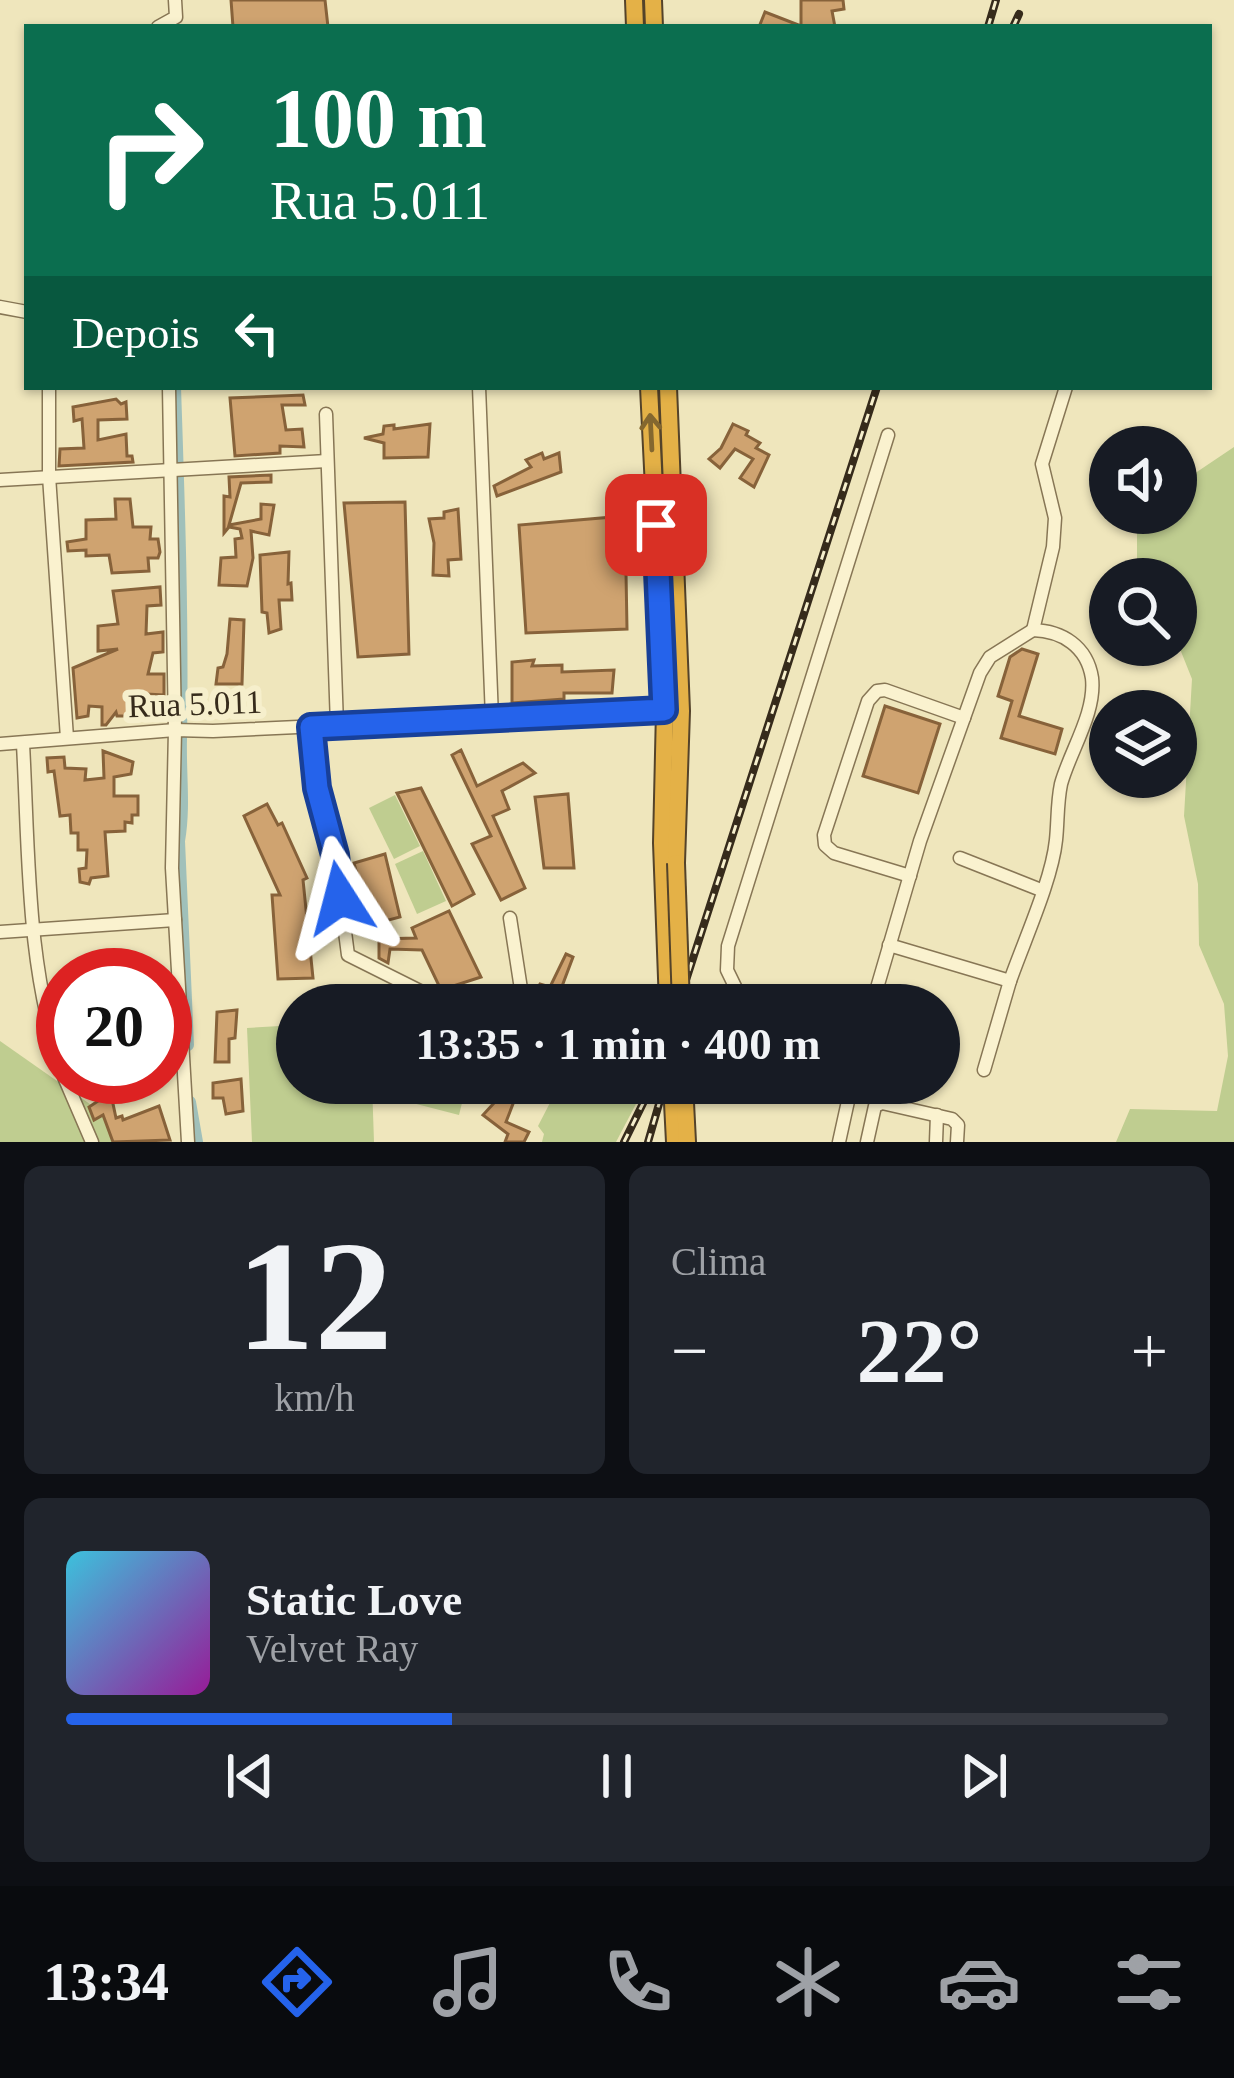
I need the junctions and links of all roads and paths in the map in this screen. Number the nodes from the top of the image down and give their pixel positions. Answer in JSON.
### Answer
{"nodes":[{"id":1,"x":175,"y":0,"type":"edge"},
{"id":2,"x":163,"y":24,"type":"edge"},
{"id":3,"x":50,"y":390,"type":"edge"},
{"id":4,"x":169,"y":390,"type":"edge"},
{"id":5,"x":478,"y":390,"type":"edge"},
{"id":6,"x":649,"y":390,"type":"edge"},
{"id":7,"x":668,"y":390,"type":"edge"},
{"id":8,"x":1065,"y":390,"type":"edge"},
{"id":9,"x":326,"y":414,"type":"dead end"},
{"id":10,"x":888,"y":435,"type":"dead end"},
{"id":11,"x":327,"y":461,"type":"junction"},
{"id":12,"x":170,"y":472,"type":"junction"},
{"id":13,"x":49,"y":476,"type":"junction"},
{"id":14,"x":0,"y":480,"type":"edge"},
{"id":15,"x":1033,"y":629,"type":"junction"},
{"id":16,"x":673,"y":710,"type":"junction"},
{"id":17,"x":492,"y":718,"type":"junction"},
{"id":18,"x":964,"y":718,"type":"junction"},
{"id":19,"x":337,"y":725,"type":"junction"},
{"id":20,"x":311,"y":727,"type":"junction"},
{"id":21,"x":176,"y":730,"type":"junction"},
{"id":22,"x":67,"y":738,"type":"junction"},
{"id":23,"x":0,"y":743,"type":"edge"},
{"id":24,"x":23,"y":743,"type":"junction"},
{"id":25,"x":960,"y":858,"type":"dead end"},
{"id":26,"x":910,"y":876,"type":"junction"},
{"id":27,"x":1041,"y":890,"type":"junction"},
{"id":28,"x":510,"y":918,"type":"dead end"},
{"id":29,"x":175,"y":920,"type":"junction"},
{"id":30,"x":32,"y":931,"type":"junction"},
{"id":31,"x":0,"y":932,"type":"edge"},
{"id":32,"x":890,"y":946,"type":"junction"},
{"id":33,"x":36,"y":954,"type":"edge"},
{"id":34,"x":1010,"y":981,"type":"junction"},
{"id":35,"x":406,"y":984,"type":"edge"},
{"id":36,"x":520,"y":984,"type":"edge"},
{"id":37,"x":667,"y":984,"type":"edge"},
{"id":38,"x":679,"y":984,"type":"edge"},
{"id":39,"x":734,"y":984,"type":"edge"},
{"id":40,"x":878,"y":984,"type":"edge"},
{"id":41,"x":984,"y":1070,"type":"dead end"},
{"id":42,"x":76,"y":1104,"type":"edge"},
{"id":43,"x":673,"y":1104,"type":"edge"},
{"id":44,"x":685,"y":1104,"type":"edge"},
{"id":45,"x":847,"y":1104,"type":"edge"},
{"id":46,"x":938,"y":1115,"type":"junction"},
{"id":47,"x":92,"y":1142,"type":"edge"},
{"id":48,"x":188,"y":1142,"type":"edge"},
{"id":49,"x":675,"y":1142,"type":"edge"},
{"id":50,"x":687,"y":1142,"type":"edge"},
{"id":51,"x":839,"y":1142,"type":"edge"},
{"id":52,"x":867,"y":1142,"type":"edge"},
{"id":53,"x":936,"y":1142,"type":"edge"},
{"id":54,"x":957,"y":1142,"type":"edge"}],
"edges":[{"from":1,"to":2,"type":"street"},
{"from":3,"to":13,"type":"street"},
{"from":4,"to":12,"type":"street"},
{"from":5,"to":17,"type":"street"},
{"from":16,"to":6,"type":"highway","one_way":true},
{"from":7,"to":16,"type":"highway"},
{"from":8,"to":15,"type":"street"},
{"from":9,"to":11,"type":"street"},
{"from":10,"to":39,"type":"street"},
{"from":11,"to":12,"type":"street"},
{"from":11,"to":19,"type":"street"},
{"from":12,"to":13,"type":"street"},
{"from":12,"to":21,"type":"street"},
{"from":13,"to":14,"type":"street"},
{"from":13,"to":22,"type":"street"},
{"from":15,"to":18,"type":"street"},
{"from":15,"to":27,"type":"street"},
{"from":16,"to":17,"type":"street","name":"Rua 5.011"},
{"from":16,"to":37,"type":"highway"},
{"from":16,"to":38,"type":"highway","bridge":true},
{"from":17,"to":19,"type":"street","name":"Rua 5.011"},
{"from":18,"to":26,"type":"street"},
{"from":18,"to":26,"type":"street"},
{"from":19,"to":20,"type":"street","name":"Rua 5.011"},
{"from":20,"to":21,"type":"street","name":"Rua 5.011"},
{"from":20,"to":35,"type":"street"},
{"from":21,"to":22,"type":"street","name":"Rua 5.011"},
{"from":21,"to":29,"type":"street"},
{"from":22,"to":24,"type":"street","name":"Rua 5.011"},
{"from":23,"to":24,"type":"street","name":"Rua 5.011"},
{"from":24,"to":30,"type":"street"},
{"from":25,"to":27,"type":"street"},
{"from":26,"to":32,"type":"street"},
{"from":27,"to":34,"type":"street"},
{"from":28,"to":36,"type":"street"},
{"from":29,"to":30,"type":"street"},
{"from":29,"to":48,"type":"street"},
{"from":30,"to":31,"type":"street"},
{"from":30,"to":33,"type":"street"},
{"from":32,"to":34,"type":"street"},
{"from":32,"to":40,"type":"street"},
{"from":34,"to":41,"type":"street"},
{"from":42,"to":47,"type":"street"},
{"from":43,"to":49,"type":"highway"},
{"from":44,"to":50,"type":"highway"},
{"from":45,"to":51,"type":"street"},
{"from":46,"to":52,"type":"street"},
{"from":46,"to":53,"type":"street"},
{"from":46,"to":54,"type":"street"}]}
